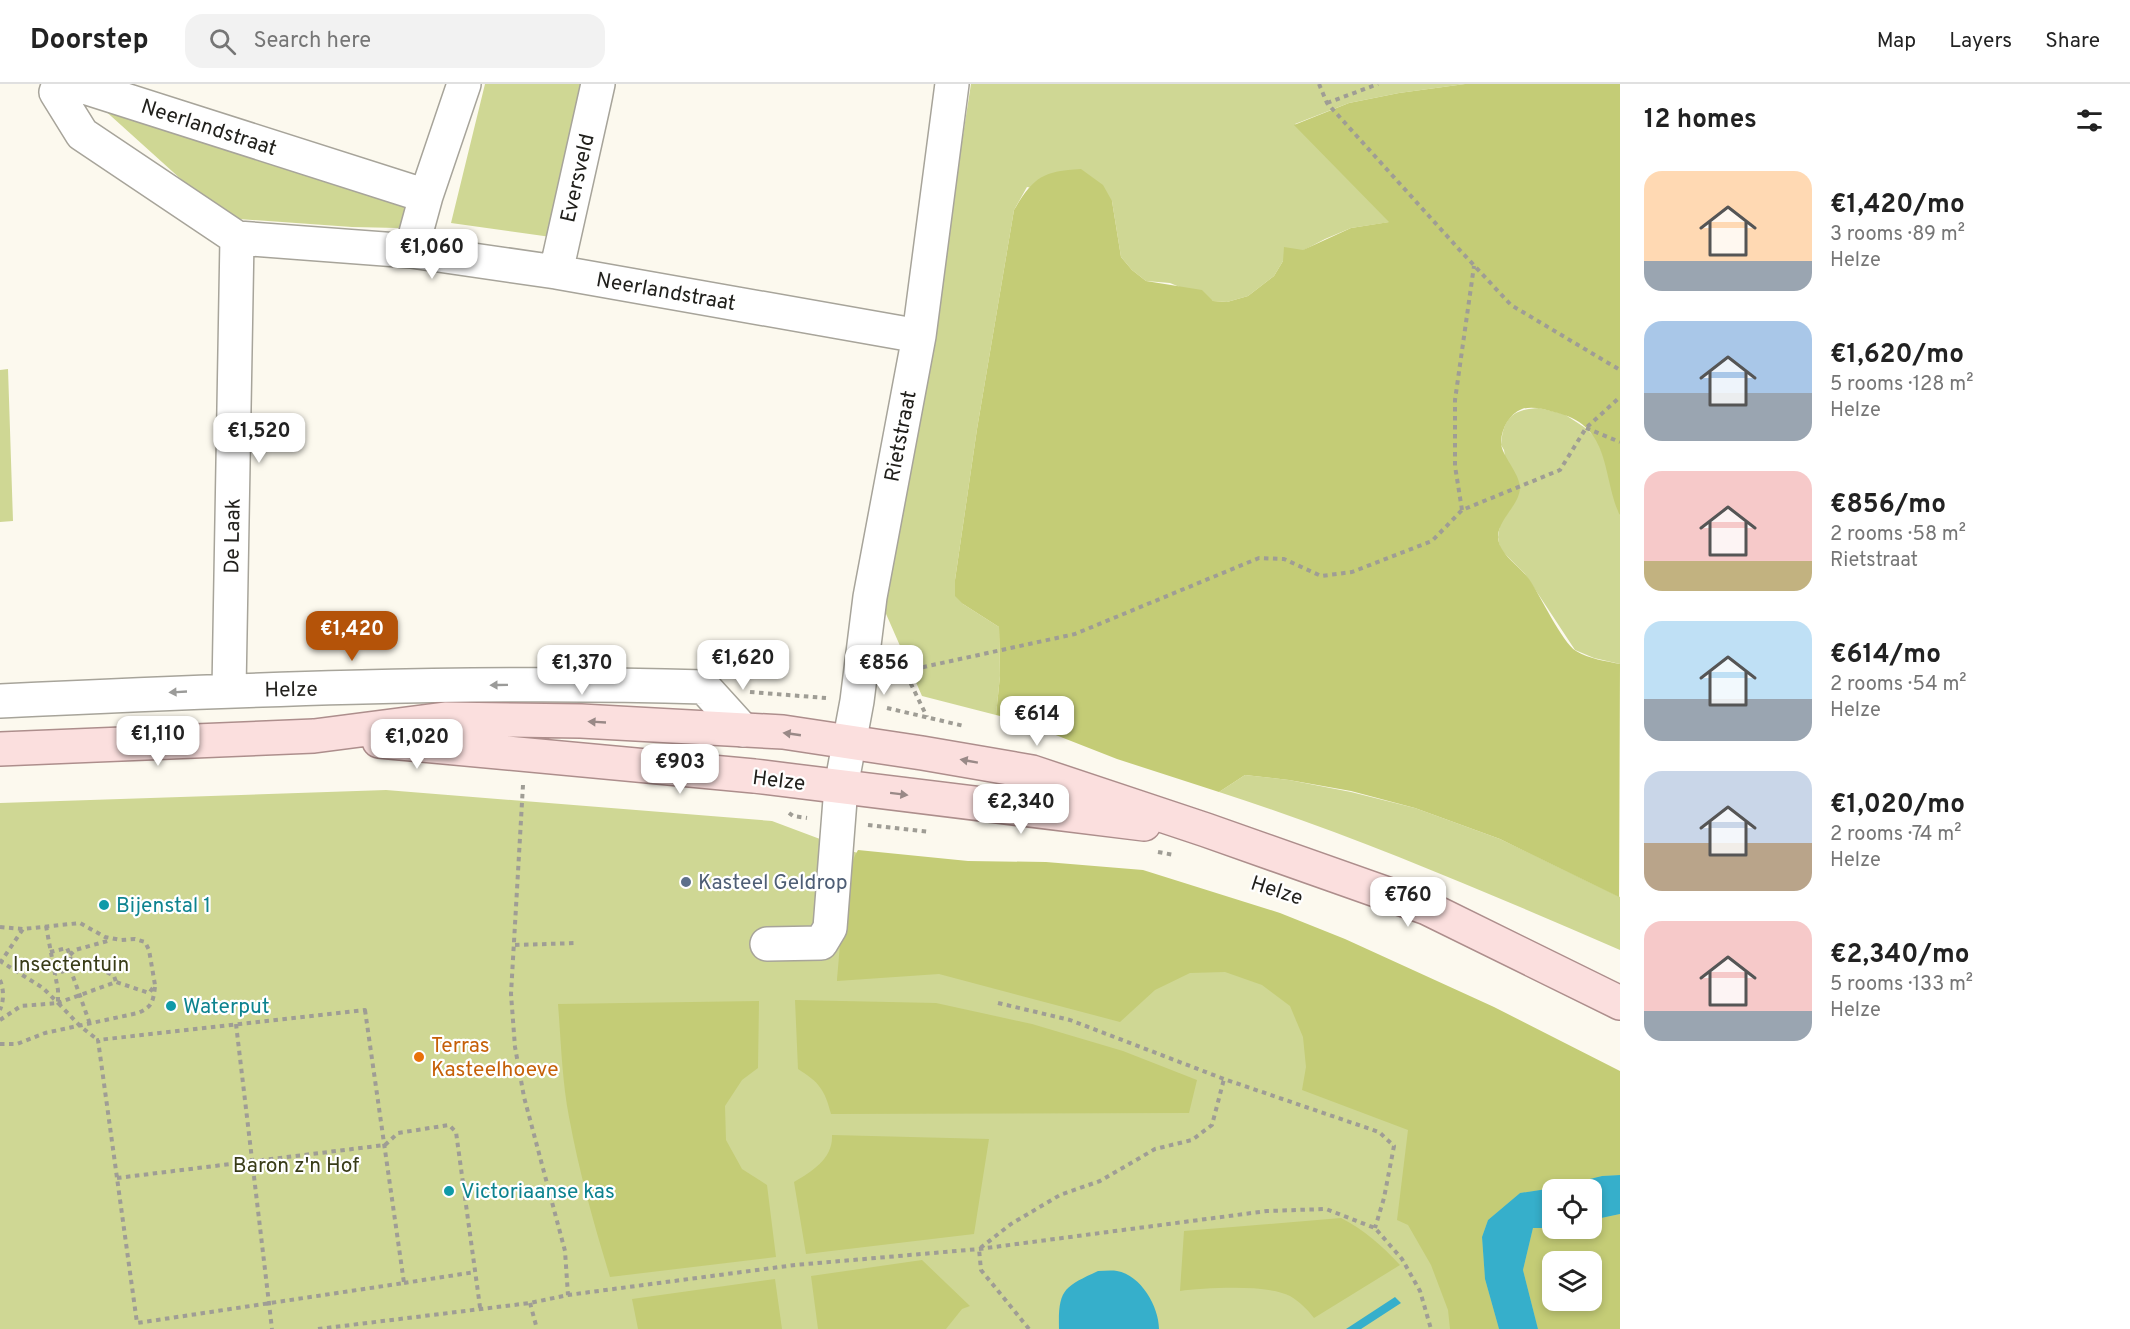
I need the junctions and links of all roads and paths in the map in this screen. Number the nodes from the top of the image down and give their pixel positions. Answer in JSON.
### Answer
{"nodes":[{"id":1,"x":59,"y":84,"type":"edge"},
{"id":2,"x":75,"y":84,"type":"edge"},
{"id":3,"x":465,"y":84,"type":"edge"},
{"id":4,"x":598,"y":84,"type":"edge"},
{"id":5,"x":952,"y":84,"type":"edge"},
{"id":6,"x":1319,"y":84,"type":"edge"},
{"id":7,"x":1378,"y":84,"type":"edge"},
{"id":8,"x":1327,"y":103,"type":"junction"},
{"id":9,"x":426,"y":196,"type":"junction"},
{"id":10,"x":237,"y":238,"type":"junction"},
{"id":11,"x":411,"y":251,"type":"junction"},
{"id":12,"x":1474,"y":266,"type":"junction"},
{"id":13,"x":556,"y":272,"type":"junction"},
{"id":14,"x":919,"y":336,"type":"junction"},
{"id":15,"x":1620,"y":370,"type":"edge"},
{"id":16,"x":1620,"y":397,"type":"edge"},
{"id":17,"x":1586,"y":428,"type":"junction"},
{"id":18,"x":1620,"y":442,"type":"edge"},
{"id":19,"x":1462,"y":510,"type":"junction"},
{"id":20,"x":229,"y":690,"type":"junction"},
{"id":21,"x":788,"y":695,"type":"dead end"},
{"id":22,"x":843,"y":700,"type":"junction"},
{"id":23,"x":0,"y":701,"type":"edge"},
{"id":24,"x":743,"y":730,"type":"junction"},
{"id":25,"x":314,"y":736,"type":"junction"},
{"id":26,"x":850,"y":742,"type":"junction"},
{"id":27,"x":0,"y":749,"type":"edge"},
{"id":28,"x":524,"y":782,"type":"dead end"},
{"id":29,"x":841,"y":787,"type":"junction"},
{"id":30,"x":1206,"y":830,"type":"junction"},
{"id":31,"x":912,"y":831,"type":"dead end"},
{"id":32,"x":935,"y":832,"type":"dead end"},
{"id":33,"x":1153,"y":851,"type":"dead end"},
{"id":34,"x":1174,"y":855,"type":"dead end"},
{"id":35,"x":46,"y":926,"type":"junction"},
{"id":36,"x":0,"y":927,"type":"edge"},
{"id":37,"x":23,"y":928,"type":"junction"},
{"id":38,"x":121,"y":940,"type":"junction"},
{"id":39,"x":577,"y":943,"type":"dead end"},
{"id":40,"x":767,"y":944,"type":"dead end"},
{"id":41,"x":515,"y":945,"type":"junction"},
{"id":42,"x":50,"y":952,"type":"junction"},
{"id":43,"x":70,"y":955,"type":"junction"},
{"id":44,"x":0,"y":962,"type":"edge"},
{"id":45,"x":71,"y":967,"type":"junction"},
{"id":46,"x":55,"y":974,"type":"junction"},
{"id":47,"x":0,"y":980,"type":"edge"},
{"id":48,"x":116,"y":982,"type":"junction"},
{"id":49,"x":155,"y":985,"type":"junction"},
{"id":50,"x":81,"y":995,"type":"junction"},
{"id":51,"x":58,"y":1002,"type":"junction"},
{"id":52,"x":998,"y":1003,"type":"dead end"},
{"id":53,"x":1620,"y":1003,"type":"edge"},
{"id":54,"x":0,"y":1010,"type":"edge"},
{"id":55,"x":0,"y":1020,"type":"edge"},
{"id":56,"x":90,"y":1024,"type":"junction"},
{"id":57,"x":236,"y":1024,"type":"junction"},
{"id":58,"x":80,"y":1026,"type":"junction"},
{"id":59,"x":99,"y":1040,"type":"junction"},
{"id":60,"x":0,"y":1044,"type":"edge"},
{"id":61,"x":1224,"y":1079,"type":"junction"},
{"id":62,"x":384,"y":1144,"type":"junction"},
{"id":63,"x":251,"y":1161,"type":"junction"},
{"id":64,"x":117,"y":1178,"type":"junction"},
{"id":65,"x":1376,"y":1228,"type":"junction"},
{"id":66,"x":979,"y":1249,"type":"junction"},
{"id":67,"x":475,"y":1272,"type":"junction"},
{"id":68,"x":404,"y":1283,"type":"junction"},
{"id":69,"x":568,"y":1295,"type":"junction"},
{"id":70,"x":268,"y":1303,"type":"junction"},
{"id":71,"x":530,"y":1303,"type":"junction"},
{"id":72,"x":483,"y":1307,"type":"junction"},
{"id":73,"x":272,"y":1329,"type":"edge"},
{"id":74,"x":318,"y":1329,"type":"edge"},
{"id":75,"x":537,"y":1329,"type":"edge"},
{"id":76,"x":1029,"y":1329,"type":"edge"},
{"id":77,"x":1431,"y":1329,"type":"edge"}],
"edges":[{"from":1,"to":10,"type":"street","name":"Neerlandstraat"},
{"from":2,"to":9,"type":"street","name":"Neerlandstraat"},
{"from":3,"to":9,"type":"street"},
{"from":4,"to":13,"type":"street","name":"Eversveld"},
{"from":5,"to":14,"type":"street","name":"Rietstraat"},
{"from":6,"to":8,"type":"path"},
{"from":7,"to":8,"type":"path"},
{"from":8,"to":12,"type":"path"},
{"from":9,"to":11,"type":"street"},
{"from":10,"to":11,"type":"street","name":"Neerlandstraat"},
{"from":10,"to":20,"type":"street","name":"De Laak"},
{"from":11,"to":13,"type":"street","name":"Neerlandstraat"},
{"from":12,"to":15,"type":"path"},
{"from":12,"to":19,"type":"path"},
{"from":13,"to":14,"type":"street","name":"Neerlandstraat"},
{"from":14,"to":22,"type":"street","name":"Rietstraat"},
{"from":16,"to":17,"type":"path"},
{"from":17,"to":18,"type":"path"},
{"from":17,"to":19,"type":"path"},
{"from":19,"to":22,"type":"path"},
{"from":20,"to":23,"type":"street","name":"Helze","one_way":true},
{"from":24,"to":20,"type":"street","name":"Helze","one_way":true},
{"from":21,"to":22,"type":"path"},
{"from":22,"to":26,"type":"street","name":"Rietstraat"},
{"from":24,"to":25,"type":"main road","name":"Helze","one_way":true},
{"from":26,"to":24,"type":"main road","name":"Helze","one_way":true},
{"from":25,"to":27,"type":"main road","name":"Helze"},
{"from":25,"to":29,"type":"main road","name":"Helze"},
{"from":26,"to":29,"type":"street","name":"Rietstraat"},
{"from":30,"to":26,"type":"main road","name":"Helze","one_way":true},
{"from":28,"to":41,"type":"path"},
{"from":29,"to":30,"type":"main road","name":"Helze","one_way":true},
{"from":29,"to":40,"type":"street","name":"Rietstraat"},
{"from":30,"to":53,"type":"main road","name":"Helze"},
{"from":31,"to":32,"type":"path"},
{"from":33,"to":34,"type":"path"},
{"from":35,"to":37,"type":"path"},
{"from":35,"to":38,"type":"path"},
{"from":35,"to":42,"type":"path"},
{"from":36,"to":37,"type":"path"},
{"from":37,"to":44,"type":"path"},
{"from":38,"to":43,"type":"path"},
{"from":38,"to":49,"type":"path"},
{"from":39,"to":41,"type":"path"},
{"from":41,"to":69,"type":"path"},
{"from":42,"to":43,"type":"path"},
{"from":42,"to":46,"type":"path"},
{"from":43,"to":45,"type":"path"},
{"from":44,"to":51,"type":"path"},
{"from":45,"to":46,"type":"path"},
{"from":45,"to":48,"type":"path"},
{"from":45,"to":50,"type":"path"},
{"from":46,"to":51,"type":"path"},
{"from":47,"to":54,"type":"path"},
{"from":48,"to":49,"type":"path"},
{"from":48,"to":50,"type":"path"},
{"from":49,"to":56,"type":"path"},
{"from":50,"to":51,"type":"path"},
{"from":50,"to":56,"type":"path"},
{"from":51,"to":55,"type":"path"},
{"from":51,"to":58,"type":"path"},
{"from":52,"to":61,"type":"path"},
{"from":56,"to":58,"type":"path"},
{"from":57,"to":59,"type":"path"},
{"from":57,"to":62,"type":"path"},
{"from":57,"to":63,"type":"path"},
{"from":58,"to":59,"type":"path"},
{"from":58,"to":60,"type":"path"},
{"from":59,"to":64,"type":"path"},
{"from":61,"to":65,"type":"path"},
{"from":61,"to":66,"type":"path"},
{"from":62,"to":63,"type":"path"},
{"from":62,"to":67,"type":"path"},
{"from":62,"to":68,"type":"path"},
{"from":63,"to":64,"type":"path"},
{"from":63,"to":70,"type":"path"},
{"from":64,"to":70,"type":"path"},
{"from":65,"to":66,"type":"path"},
{"from":65,"to":77,"type":"path"},
{"from":66,"to":69,"type":"path"},
{"from":66,"to":76,"type":"path"},
{"from":67,"to":68,"type":"path"},
{"from":67,"to":72,"type":"path"},
{"from":68,"to":70,"type":"path"},
{"from":69,"to":71,"type":"path"},
{"from":70,"to":73,"type":"path"},
{"from":71,"to":72,"type":"path"},
{"from":71,"to":75,"type":"path"},
{"from":72,"to":74,"type":"path"}]}
